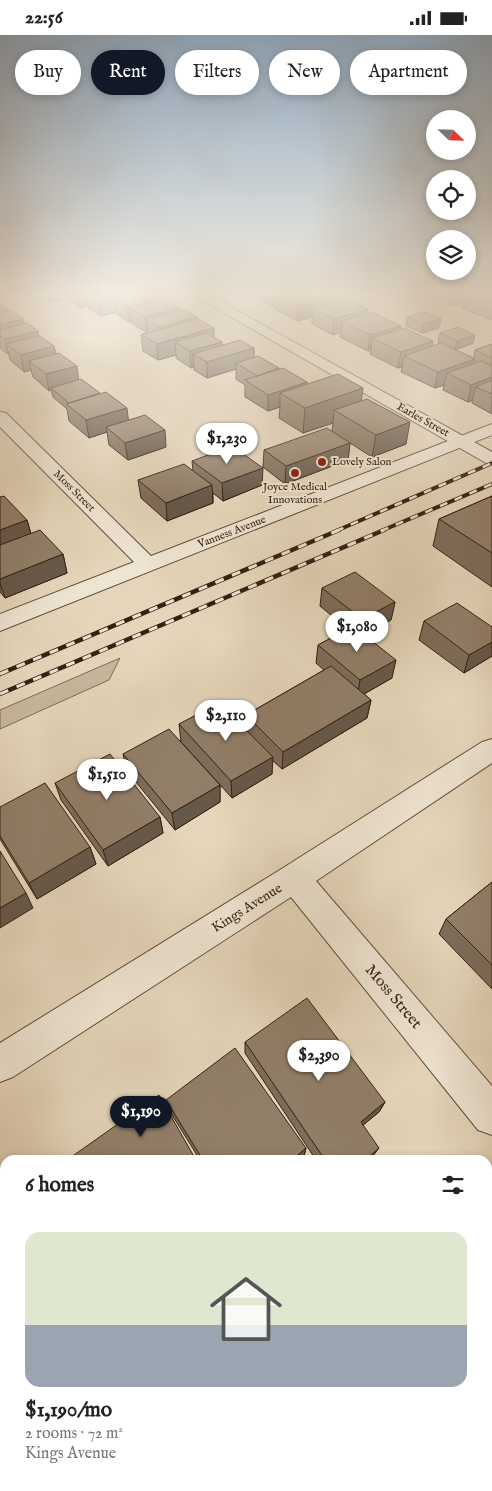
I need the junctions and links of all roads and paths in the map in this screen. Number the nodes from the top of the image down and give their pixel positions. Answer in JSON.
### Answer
{"nodes":[{"id":1,"x":319,"y":362,"type":"edge"},
{"id":2,"x":0,"y":417,"type":"edge"},
{"id":3,"x":492,"y":429,"type":"edge"},
{"id":4,"x":462,"y":441,"type":"junction"},
{"id":5,"x":490,"y":458,"type":"edge"},
{"id":6,"x":148,"y":565,"type":"junction"},
{"id":7,"x":0,"y":623,"type":"edge"},
{"id":8,"x":492,"y":749,"type":"edge"},
{"id":9,"x":294,"y":878,"type":"junction"},
{"id":10,"x":0,"y":1064,"type":"edge"},
{"id":11,"x":492,"y":1115,"type":"edge"}],
"edges":[{"from":1,"to":4,"type":"street","name":"Earles Street"},
{"from":2,"to":6,"type":"street","name":"Moss Street"},
{"from":3,"to":4,"type":"street","name":"Vanness Avenue"},
{"from":4,"to":5,"type":"street","name":"Earles Street"},
{"from":4,"to":6,"type":"street","name":"Vanness Avenue"},
{"from":6,"to":7,"type":"street","name":"Vanness Avenue"},
{"from":8,"to":9,"type":"street","name":"Kings Avenue"},
{"from":9,"to":10,"type":"street","name":"Kings Avenue"},
{"from":9,"to":11,"type":"street","name":"Moss Street"}]}
